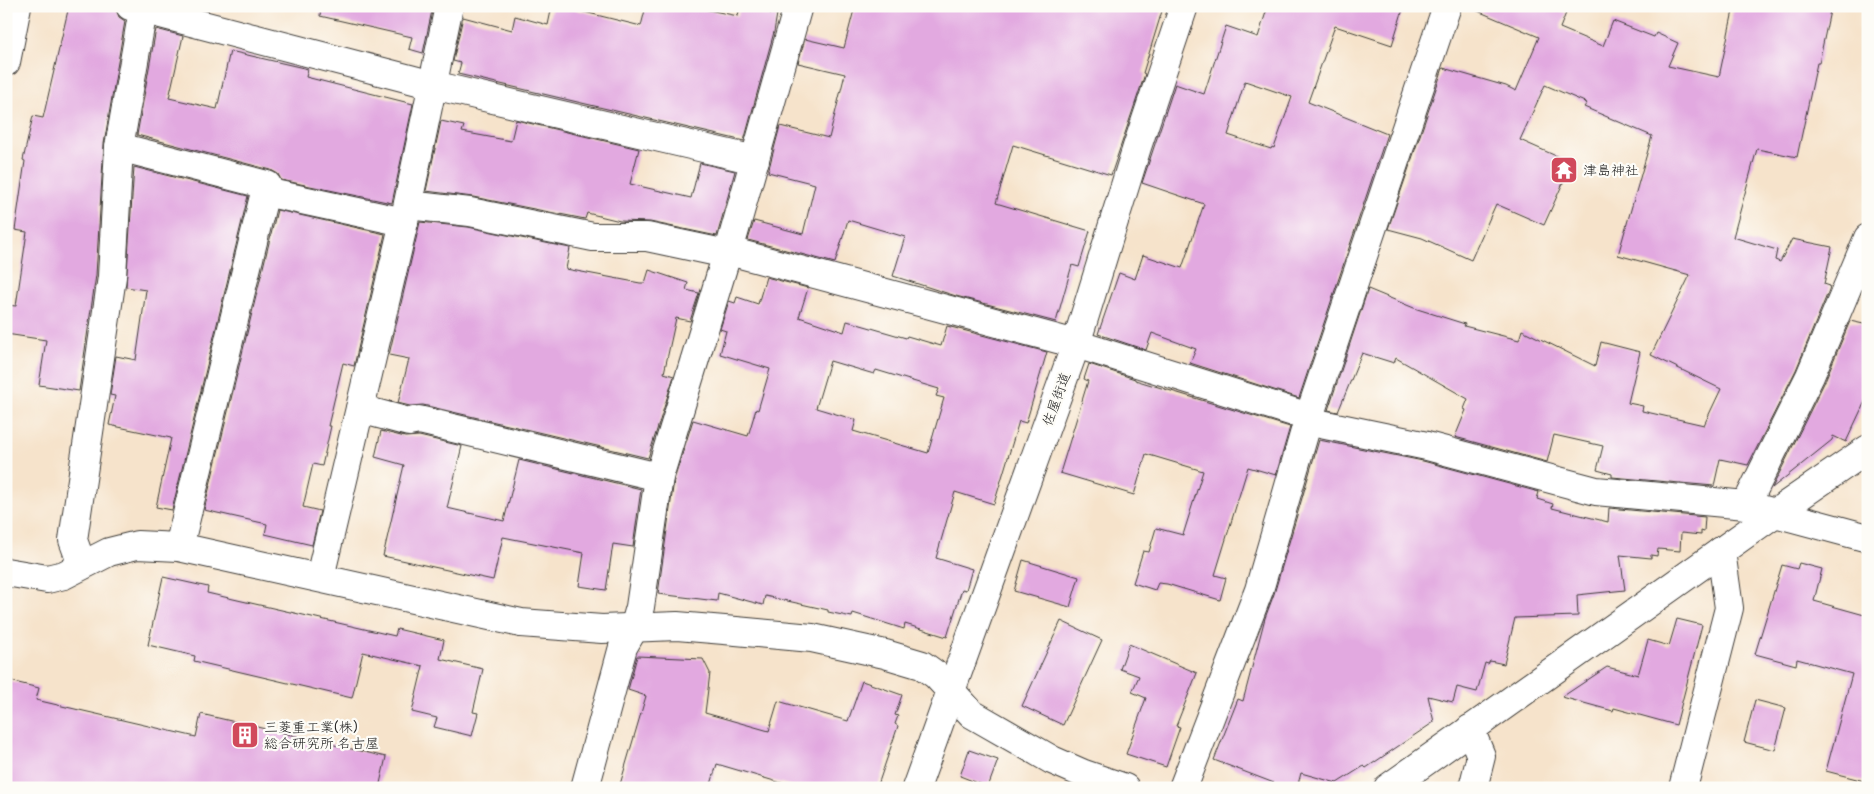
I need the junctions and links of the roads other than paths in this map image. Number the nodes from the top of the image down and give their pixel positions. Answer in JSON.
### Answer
{"nodes":[{"id":1,"x":16,"y":6,"type":"edge"},
{"id":2,"x":449,"y":6,"type":"edge"},
{"id":3,"x":798,"y":6,"type":"edge"},
{"id":4,"x":1184,"y":6,"type":"edge"},
{"id":5,"x":1447,"y":6,"type":"edge"},
{"id":6,"x":136,"y":8,"type":"edge"},
{"id":7,"x":6,"y":62,"type":"edge"},
{"id":8,"x":433,"y":85,"type":"junction"},
{"id":9,"x":118,"y":147,"type":"junction"},
{"id":10,"x":755,"y":160,"type":"junction"},
{"id":11,"x":265,"y":192,"type":"junction"},
{"id":12,"x":406,"y":213,"type":"junction"},
{"id":13,"x":1868,"y":238,"type":"edge"},
{"id":14,"x":728,"y":252,"type":"junction"},
{"id":15,"x":1076,"y":344,"type":"junction"},
{"id":16,"x":360,"y":409,"type":"junction"},
{"id":17,"x":1309,"y":418,"type":"junction"},
{"id":18,"x":1868,"y":449,"type":"edge"},
{"id":19,"x":659,"y":477,"type":"junction"},
{"id":20,"x":1746,"y":505,"type":"junction"},
{"id":21,"x":1775,"y":513,"type":"junction"},
{"id":22,"x":1868,"y":538,"type":"edge"},
{"id":23,"x":179,"y":547,"type":"junction"},
{"id":24,"x":1722,"y":551,"type":"junction"},
{"id":25,"x":82,"y":566,"type":"junction"},
{"id":26,"x":6,"y":572,"type":"edge"},
{"id":27,"x":320,"y":577,"type":"junction"},
{"id":28,"x":634,"y":628,"type":"junction"},
{"id":29,"x":951,"y":692,"type":"junction"},
{"id":30,"x":1470,"y":730,"type":"junction"},
{"id":31,"x":585,"y":788,"type":"edge"},
{"id":32,"x":916,"y":788,"type":"edge"},
{"id":33,"x":1125,"y":788,"type":"edge"},
{"id":34,"x":1183,"y":788,"type":"edge"},
{"id":35,"x":1388,"y":788,"type":"edge"},
{"id":36,"x":1473,"y":788,"type":"edge"},
{"id":37,"x":1683,"y":788,"type":"edge"}],
"edges":[{"from":1,"to":7,"type":"street"},
{"from":2,"to":8,"type":"street"},
{"from":3,"to":10,"type":"street"},
{"from":4,"to":15,"type":"street","name":"佐屋街道"},
{"from":5,"to":17,"type":"street"},
{"from":6,"to":8,"type":"street"},
{"from":6,"to":9,"type":"street"},
{"from":8,"to":10,"type":"street"},
{"from":8,"to":12,"type":"street"},
{"from":9,"to":11,"type":"street"},
{"from":9,"to":25,"type":"street"},
{"from":10,"to":14,"type":"street"},
{"from":11,"to":12,"type":"street"},
{"from":11,"to":23,"type":"street"},
{"from":12,"to":14,"type":"street"},
{"from":12,"to":16,"type":"street"},
{"from":13,"to":20,"type":"street"},
{"from":14,"to":15,"type":"street"},
{"from":14,"to":19,"type":"street"},
{"from":15,"to":17,"type":"street"},
{"from":15,"to":29,"type":"street","name":"佐屋街道"},
{"from":16,"to":19,"type":"street"},
{"from":16,"to":27,"type":"street"},
{"from":17,"to":20,"type":"street"},
{"from":17,"to":34,"type":"street"},
{"from":18,"to":21,"type":"street"},
{"from":19,"to":28,"type":"street"},
{"from":20,"to":21,"type":"street"},
{"from":21,"to":22,"type":"street"},
{"from":21,"to":24,"type":"street"},
{"from":23,"to":25,"type":"street"},
{"from":23,"to":27,"type":"street"},
{"from":24,"to":30,"type":"street"},
{"from":24,"to":37,"type":"street"},
{"from":25,"to":26,"type":"street"},
{"from":27,"to":28,"type":"street"},
{"from":28,"to":29,"type":"street"},
{"from":28,"to":31,"type":"street"},
{"from":29,"to":32,"type":"street","name":"佐屋街道"},
{"from":29,"to":33,"type":"street"},
{"from":30,"to":35,"type":"street"},
{"from":30,"to":36,"type":"street"}]}
